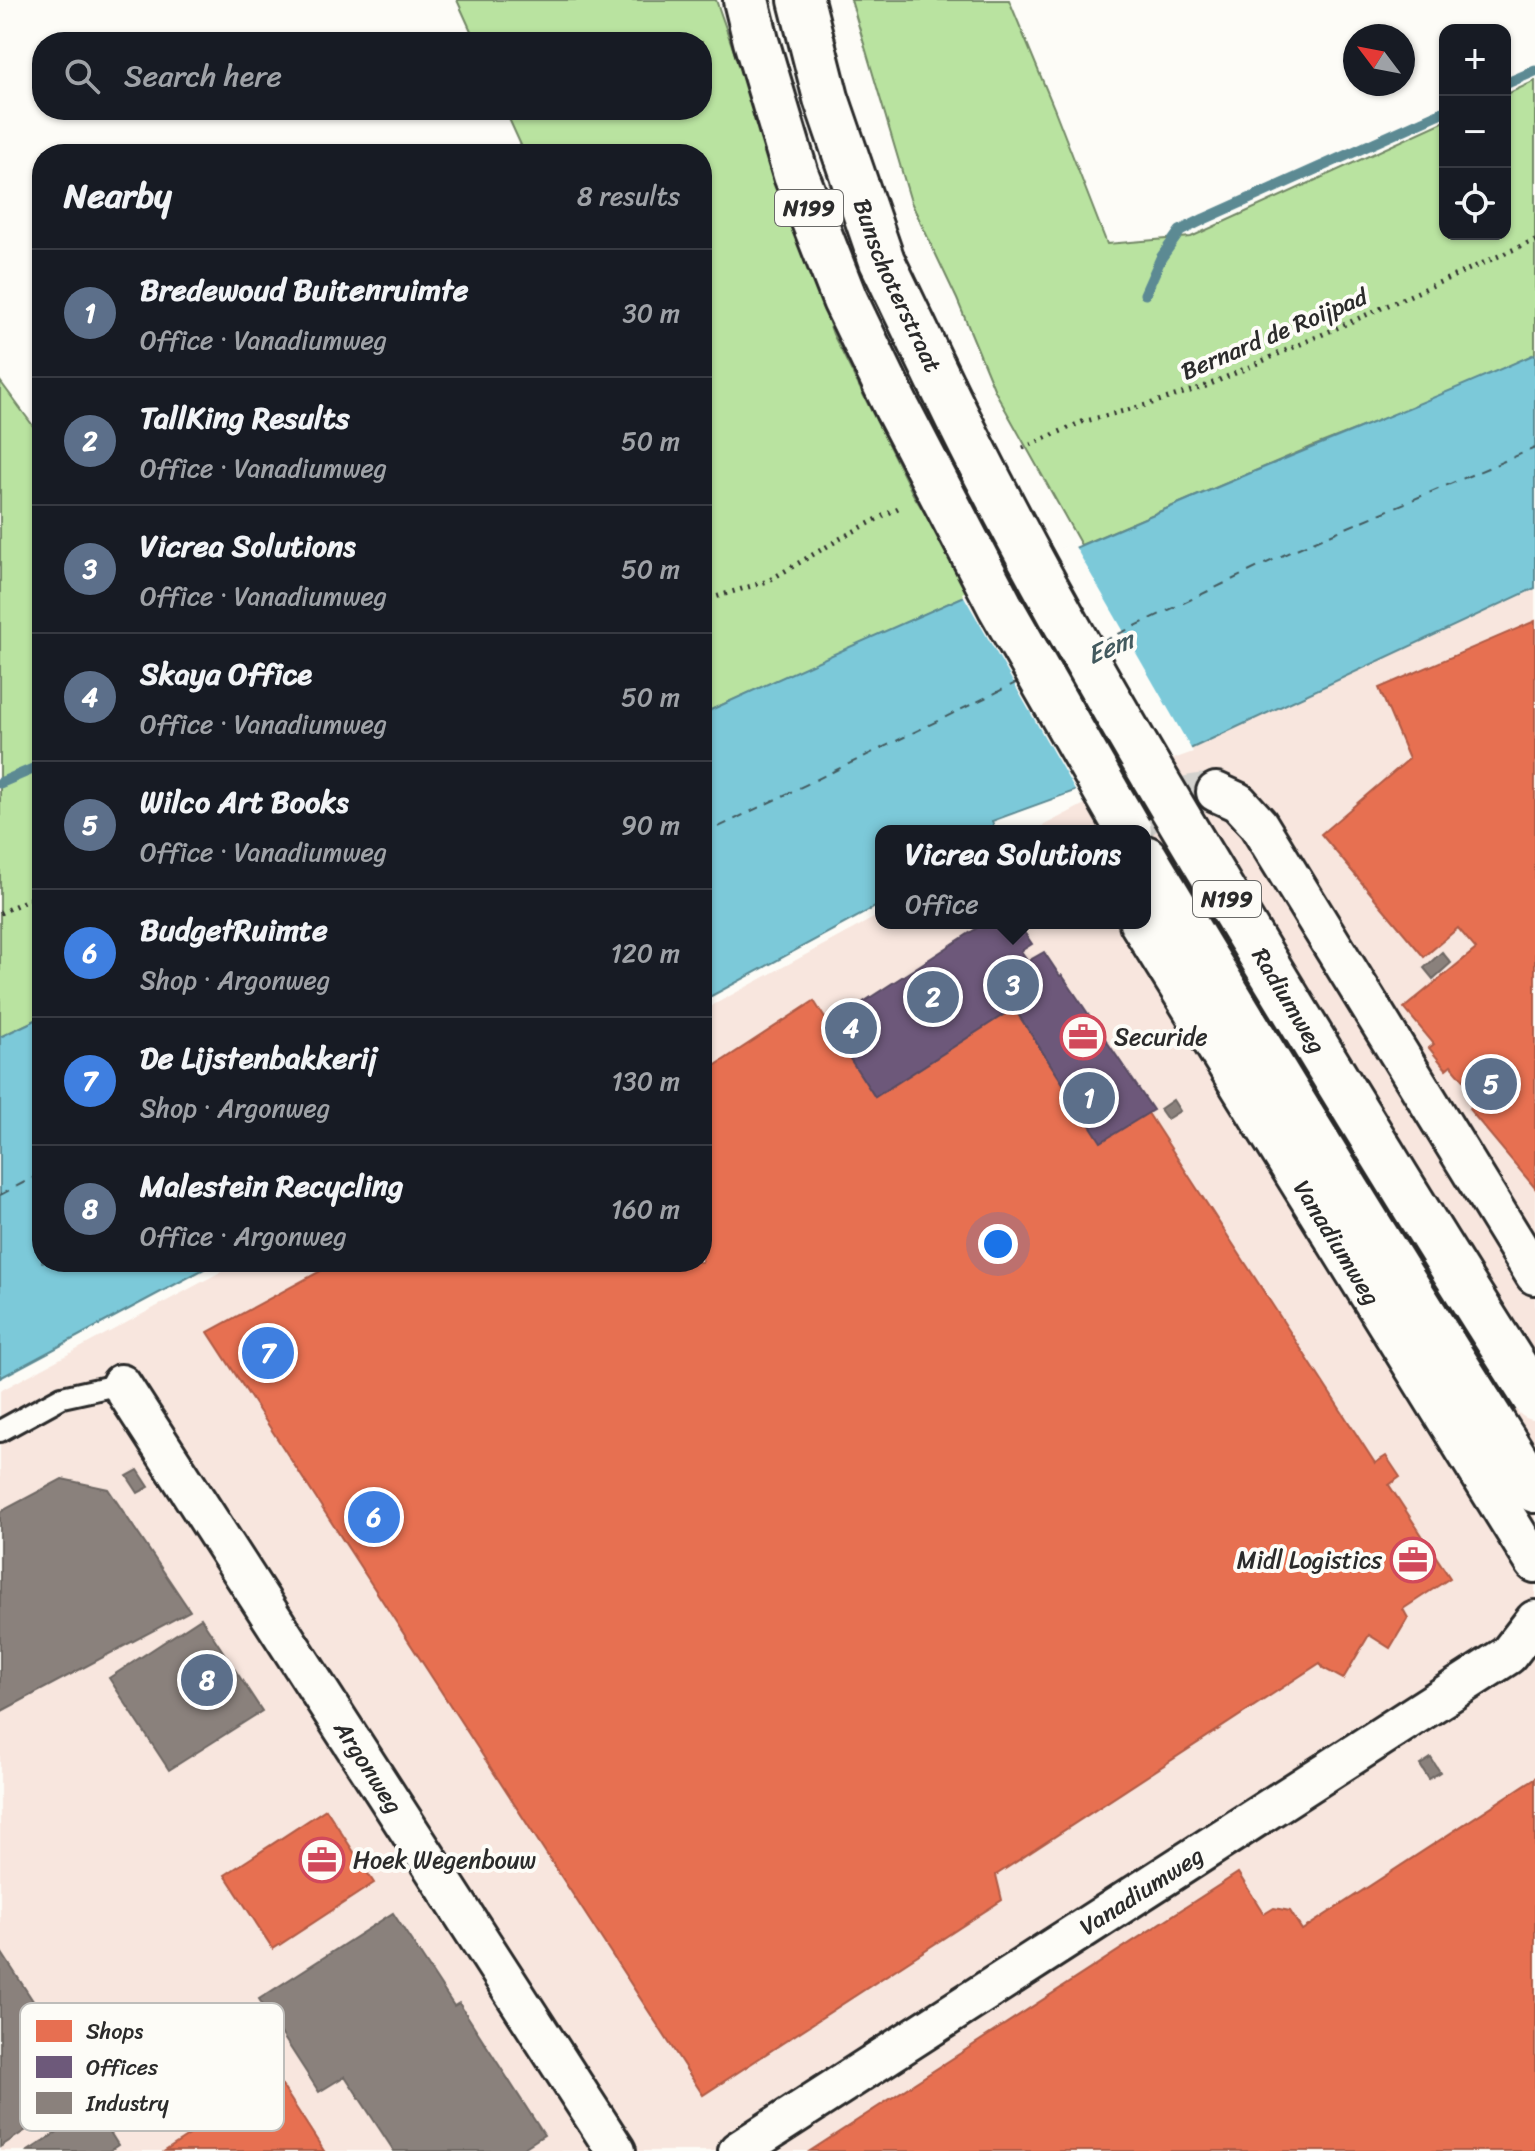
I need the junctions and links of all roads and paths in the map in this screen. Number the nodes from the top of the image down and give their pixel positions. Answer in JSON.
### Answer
{"nodes":[{"id":1,"x":746,"y":0,"type":"edge"},
{"id":2,"x":801,"y":0,"type":"edge"},
{"id":3,"x":1535,"y":240,"type":"edge"},
{"id":4,"x":942,"y":386,"type":"joint"},
{"id":5,"x":1023,"y":448,"type":"dead end"},
{"id":6,"x":913,"y":501,"type":"dead end"},
{"id":7,"x":712,"y":598,"type":"edge"},
{"id":8,"x":1216,"y":792,"type":"tunnel mouth"},
{"id":9,"x":1126,"y":825,"type":"edge"},
{"id":10,"x":1151,"y":868,"type":"edge"},
{"id":11,"x":32,"y":898,"type":"edge"},
{"id":12,"x":0,"y":913,"type":"edge"},
{"id":13,"x":1143,"y":929,"type":"edge"},
{"id":14,"x":1535,"y":1275,"type":"edge"},
{"id":15,"x":121,"y":1384,"type":"joint"},
{"id":16,"x":1535,"y":1398,"type":"edge"},
{"id":17,"x":0,"y":1431,"type":"edge"},
{"id":18,"x":1535,"y":1490,"type":"edge"},
{"id":19,"x":1535,"y":1563,"type":"edge"},
{"id":20,"x":1535,"y":1620,"type":"edge"},
{"id":21,"x":616,"y":2151,"type":"edge"},
{"id":22,"x":738,"y":2151,"type":"edge"}],
"edges":[{"from":1,"to":9,"type":"main road","number":"N199","bridge":true},
{"from":2,"to":4,"type":"main road","name":"Bunschoterstraat","number":"N199"},
{"from":3,"to":5,"type":"path","name":"Bernard de Roijpad"},
{"from":4,"to":16,"type":"main road","name":"Radiumweg","number":"N199","bridge":true},
{"from":6,"to":7,"type":"path"},
{"from":8,"to":14,"type":"street"},
{"from":10,"to":18,"type":"main road","name":"Radiumweg","number":"N199"},
{"from":11,"to":12,"type":"path"},
{"from":13,"to":19,"type":"street","name":"Vanadiumweg"},
{"from":15,"to":17,"type":"lane"},
{"from":15,"to":21,"type":"street","name":"Argonweg"},
{"from":20,"to":22,"type":"street","name":"Vanadiumweg"}]}
